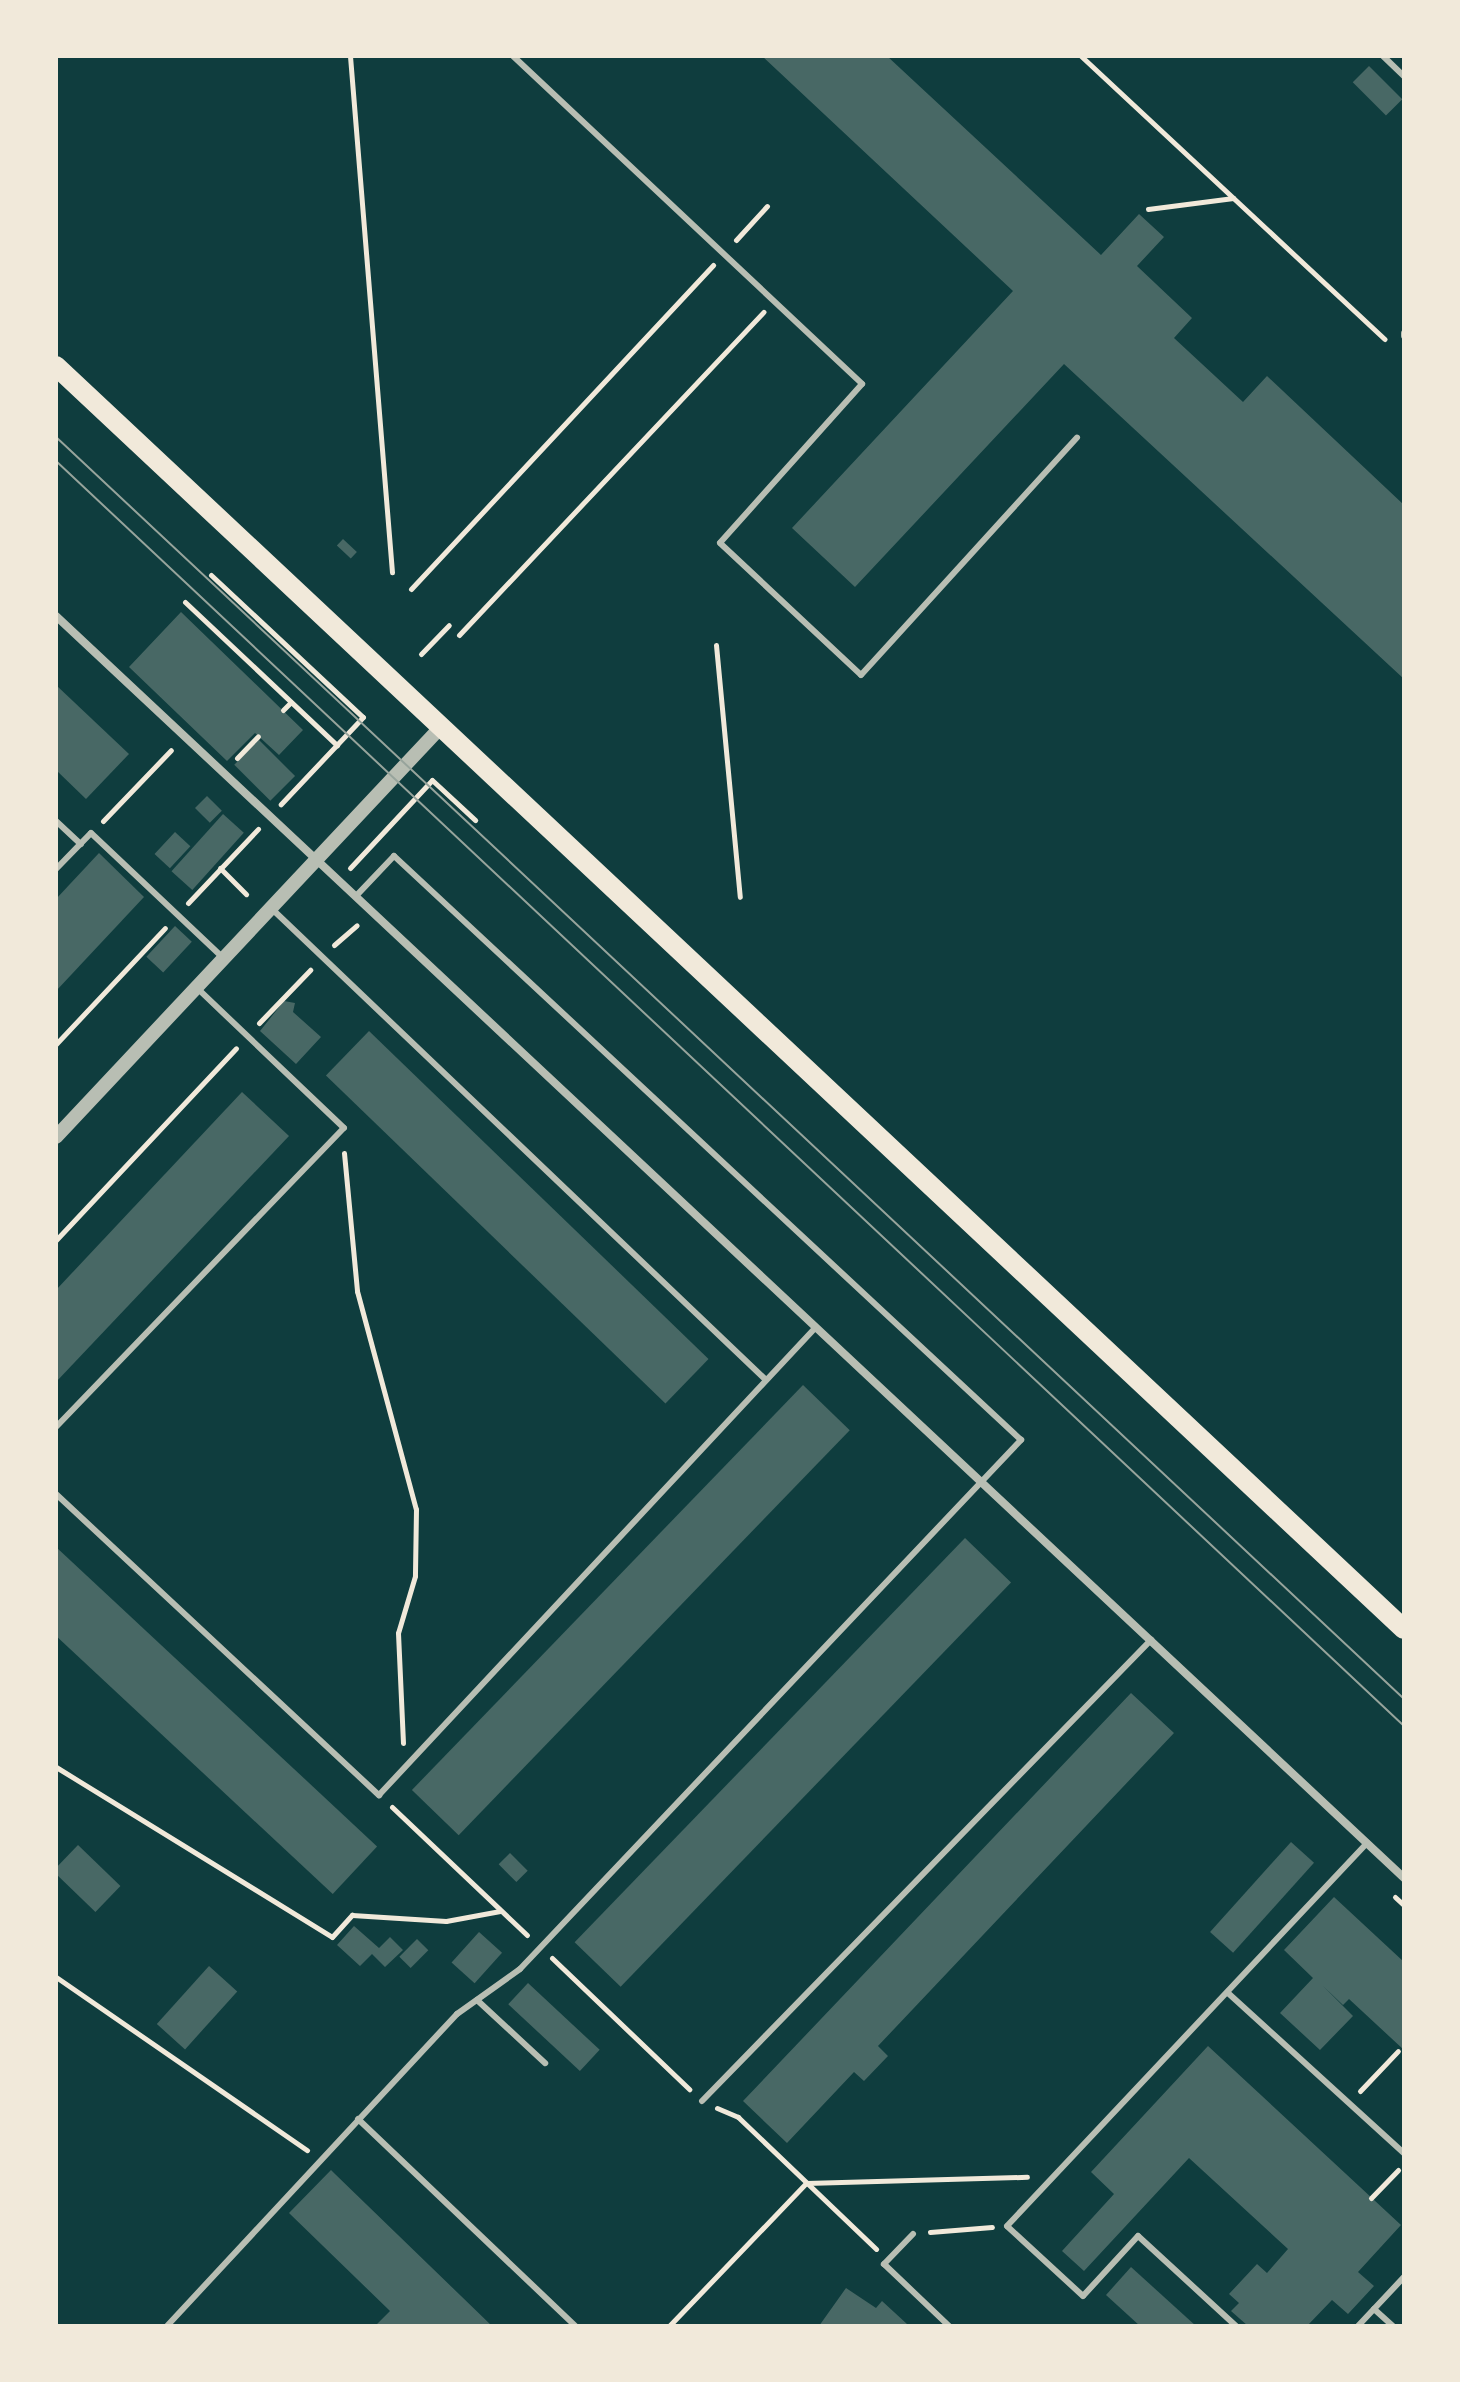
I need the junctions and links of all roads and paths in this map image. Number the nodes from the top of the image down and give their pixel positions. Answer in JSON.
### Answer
{"nodes":[{"id":1,"x":350,"y":56,"type":"edge"},
{"id":2,"x":513,"y":56,"type":"edge"},
{"id":3,"x":1081,"y":56,"type":"edge"},
{"id":4,"x":1383,"y":56,"type":"edge"},
{"id":5,"x":1404,"y":76,"type":"edge"},
{"id":6,"x":1234,"y":198,"type":"junction"},
{"id":7,"x":767,"y":206,"type":"dead end"},
{"id":8,"x":1148,"y":209,"type":"dead end"},
{"id":9,"x":723,"y":253,"type":"junction"},
{"id":10,"x":774,"y":301,"type":"junction"},
{"id":11,"x":1404,"y":334,"type":"edge"},
{"id":12,"x":56,"y":366,"type":"edge"},
{"id":13,"x":1077,"y":438,"type":"dead end"},
{"id":14,"x":392,"y":572,"type":"dead end"},
{"id":15,"x":211,"y":575,"type":"dead end"},
{"id":16,"x":411,"y":589,"type":"dead end"},
{"id":17,"x":185,"y":602,"type":"dead end"},
{"id":18,"x":56,"y":616,"type":"edge"},
{"id":19,"x":449,"y":625,"type":"dead end"},
{"id":20,"x":459,"y":635,"type":"dead end"},
{"id":21,"x":716,"y":645,"type":"dead end"},
{"id":22,"x":421,"y":654,"type":"dead end"},
{"id":23,"x":291,"y":702,"type":"junction"},
{"id":24,"x":283,"y":710,"type":"dead end"},
{"id":25,"x":439,"y":729,"type":"junction"},
{"id":26,"x":258,"y":736,"type":"dead end"},
{"id":27,"x":337,"y":745,"type":"junction"},
{"id":28,"x":171,"y":750,"type":"dead end"},
{"id":29,"x":223,"y":773,"type":"junction"},
{"id":30,"x":269,"y":816,"type":"junction"},
{"id":31,"x":475,"y":820,"type":"dead end"},
{"id":32,"x":56,"y":821,"type":"edge"},
{"id":33,"x":91,"y":833,"type":"junction"},
{"id":34,"x":81,"y":844,"type":"junction"},
{"id":35,"x":317,"y":860,"type":"junction"},
{"id":36,"x":220,"y":868,"type":"junction"},
{"id":37,"x":56,"y":869,"type":"edge"},
{"id":38,"x":338,"y":880,"type":"junction"},
{"id":39,"x":246,"y":894,"type":"dead end"},
{"id":40,"x":356,"y":896,"type":"junction"},
{"id":41,"x":740,"y":897,"type":"dead end"},
{"id":42,"x":271,"y":908,"type":"junction"},
{"id":43,"x":177,"y":914,"type":"junction"},
{"id":44,"x":224,"y":959,"type":"junction"},
{"id":45,"x":197,"y":988,"type":"junction"},
{"id":46,"x":56,"y":1044,"type":"edge"},
{"id":47,"x":344,"y":1128,"type":"junction"},
{"id":48,"x":56,"y":1137,"type":"edge"},
{"id":49,"x":816,"y":1327,"type":"junction"},
{"id":50,"x":766,"y":1380,"type":"junction"},
{"id":51,"x":56,"y":1427,"type":"edge"},
{"id":52,"x":981,"y":1482,"type":"junction"},
{"id":53,"x":56,"y":1494,"type":"edge"},
{"id":54,"x":1404,"y":1629,"type":"edge"},
{"id":55,"x":1151,"y":1640,"type":"junction"},
{"id":56,"x":56,"y":1767,"type":"edge"},
{"id":57,"x":404,"y":1769,"type":"junction"},
{"id":58,"x":379,"y":1795,"type":"junction"},
{"id":59,"x":1367,"y":1843,"type":"junction"},
{"id":60,"x":1404,"y":1878,"type":"edge"},
{"id":61,"x":501,"y":1910,"type":"junction"},
{"id":62,"x":540,"y":1948,"type":"junction"},
{"id":63,"x":56,"y":1977,"type":"edge"},
{"id":64,"x":1228,"y":1993,"type":"junction"},
{"id":65,"x":477,"y":2000,"type":"junction"},
{"id":66,"x":1398,"y":2051,"type":"dead end"},
{"id":67,"x":545,"y":2063,"type":"dead end"},
{"id":68,"x":702,"y":2101,"type":"junction"},
{"id":69,"x":1349,"y":2103,"type":"junction"},
{"id":70,"x":358,"y":2119,"type":"junction"},
{"id":71,"x":1404,"y":2153,"type":"edge"},
{"id":72,"x":321,"y":2159,"type":"junction"},
{"id":73,"x":1404,"y":2164,"type":"edge"},
{"id":74,"x":1054,"y":2176,"type":"junction"},
{"id":75,"x":806,"y":2183,"type":"junction"},
{"id":76,"x":1371,"y":2198,"type":"dead end"},
{"id":77,"x":1007,"y":2226,"type":"junction"},
{"id":78,"x":913,"y":2234,"type":"joint"},
{"id":79,"x":888,"y":2260,"type":"junction"},
{"id":80,"x":1404,"y":2277,"type":"edge"},
{"id":81,"x":1374,"y":2309,"type":"junction"},
{"id":82,"x":167,"y":2326,"type":"edge"},
{"id":83,"x":575,"y":2326,"type":"edge"},
{"id":84,"x":669,"y":2326,"type":"edge"},
{"id":85,"x":949,"y":2326,"type":"edge"},
{"id":86,"x":1236,"y":2326,"type":"edge"},
{"id":87,"x":1358,"y":2326,"type":"edge"},
{"id":88,"x":1393,"y":2326,"type":"edge"}],
"edges":[{"from":1,"to":14,"type":"path"},
{"from":2,"to":9,"type":"lane"},
{"from":3,"to":6,"type":"path"},
{"from":4,"to":5,"type":"lane"},
{"from":6,"to":8,"type":"path"},
{"from":6,"to":11,"type":"path"},
{"from":7,"to":9,"type":"path"},
{"from":9,"to":10,"type":"lane"},
{"from":9,"to":16,"type":"path"},
{"from":10,"to":13,"type":"lane"},
{"from":10,"to":20,"type":"path"},
{"from":12,"to":25,"type":"main road"},
{"from":15,"to":27,"type":"path"},
{"from":17,"to":23,"type":"path"},
{"from":18,"to":29,"type":"street"},
{"from":19,"to":22,"type":"path"},
{"from":21,"to":41,"type":"path"},
{"from":23,"to":24,"type":"path"},
{"from":23,"to":27,"type":"path"},
{"from":25,"to":35,"type":"street"},
{"from":25,"to":54,"type":"main road"},
{"from":26,"to":29,"type":"path"},
{"from":27,"to":30,"type":"path"},
{"from":28,"to":33,"type":"path"},
{"from":29,"to":30,"type":"street"},
{"from":30,"to":35,"type":"street"},
{"from":30,"to":36,"type":"path"},
{"from":31,"to":38,"type":"path"},
{"from":32,"to":34,"type":"lane"},
{"from":33,"to":34,"type":"lane"},
{"from":33,"to":43,"type":"lane"},
{"from":34,"to":37,"type":"lane"},
{"from":35,"to":38,"type":"street"},
{"from":35,"to":42,"type":"street"},
{"from":36,"to":39,"type":"path"},
{"from":36,"to":43,"type":"path"},
{"from":38,"to":40,"type":"street"},
{"from":40,"to":49,"type":"street"},
{"from":40,"to":52,"type":"lane"},
{"from":42,"to":44,"type":"street"},
{"from":42,"to":50,"type":"lane"},
{"from":43,"to":44,"type":"lane"},
{"from":43,"to":46,"type":"path"},
{"from":44,"to":45,"type":"street"},
{"from":45,"to":47,"type":"lane"},
{"from":45,"to":48,"type":"street"},
{"from":47,"to":51,"type":"lane"},
{"from":47,"to":57,"type":"path"},
{"from":49,"to":50,"type":"lane"},
{"from":49,"to":52,"type":"street"},
{"from":50,"to":57,"type":"lane"},
{"from":52,"to":55,"type":"street"},
{"from":52,"to":62,"type":"lane"},
{"from":53,"to":58,"type":"lane"},
{"from":55,"to":59,"type":"street"},
{"from":55,"to":68,"type":"lane"},
{"from":56,"to":61,"type":"path"},
{"from":57,"to":58,"type":"lane"},
{"from":58,"to":61,"type":"path"},
{"from":59,"to":60,"type":"street"},
{"from":59,"to":64,"type":"lane"},
{"from":61,"to":62,"type":"path"},
{"from":62,"to":65,"type":"lane"},
{"from":62,"to":68,"type":"path"},
{"from":63,"to":72,"type":"path"},
{"from":64,"to":69,"type":"lane"},
{"from":64,"to":74,"type":"lane"},
{"from":65,"to":67,"type":"lane"},
{"from":65,"to":70,"type":"lane"},
{"from":66,"to":69,"type":"path"},
{"from":68,"to":75,"type":"path"},
{"from":69,"to":71,"type":"lane"},
{"from":70,"to":72,"type":"lane"},
{"from":70,"to":83,"type":"lane"},
{"from":72,"to":82,"type":"lane"},
{"from":73,"to":76,"type":"path"},
{"from":74,"to":75,"type":"path"},
{"from":74,"to":77,"type":"lane"},
{"from":75,"to":79,"type":"path"},
{"from":75,"to":84,"type":"path"},
{"from":77,"to":78,"type":"path"},
{"from":77,"to":86,"type":"lane"},
{"from":78,"to":79,"type":"lane"},
{"from":79,"to":85,"type":"lane"},
{"from":80,"to":81,"type":"lane"},
{"from":81,"to":87,"type":"lane"},
{"from":81,"to":88,"type":"lane"}]}
